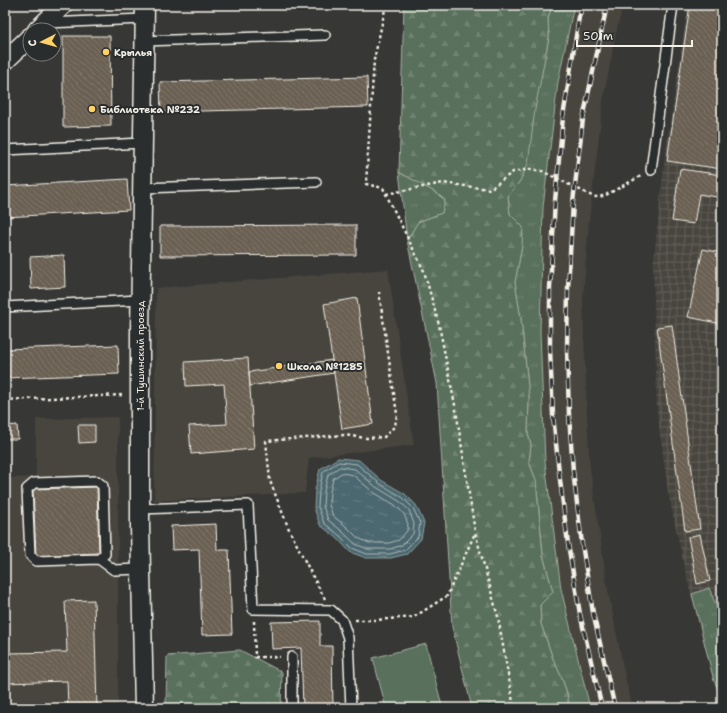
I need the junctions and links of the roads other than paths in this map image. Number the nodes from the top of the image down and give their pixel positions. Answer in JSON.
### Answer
{"nodes":[{"id":1,"x":63,"y":5,"type":"edge"},
{"id":2,"x":673,"y":5,"type":"edge"},
{"id":3,"x":145,"y":12,"type":"edge"},
{"id":4,"x":44,"y":22,"type":"edge"},
{"id":5,"x":62,"y":23,"type":"edge"},
{"id":6,"x":325,"y":35,"type":"dead end"},
{"id":7,"x":144,"y":41,"type":"junction"},
{"id":8,"x":22,"y":45,"type":"edge"},
{"id":9,"x":5,"y":61,"type":"edge"},
{"id":10,"x":142,"y":143,"type":"junction"},
{"id":11,"x":5,"y":150,"type":"edge"},
{"id":12,"x":651,"y":170,"type":"road end"},
{"id":13,"x":316,"y":182,"type":"dead end"},
{"id":14,"x":142,"y":188,"type":"junction"},
{"id":15,"x":140,"y":300,"type":"junction"},
{"id":16,"x":5,"y":307,"type":"edge"},
{"id":17,"x":140,"y":509,"type":"junction"},
{"id":18,"x":99,"y":559,"type":"junction"},
{"id":19,"x":141,"y":569,"type":"junction"},
{"id":20,"x":292,"y":657,"type":"road end"},
{"id":21,"x":144,"y":708,"type":"edge"},
{"id":22,"x":292,"y":708,"type":"edge"},
{"id":23,"x":351,"y":708,"type":"edge"}],
"edges":[{"from":1,"to":4,"type":"street"},
{"from":2,"to":12,"type":"lane"},
{"from":3,"to":5,"type":"lane"},
{"from":3,"to":7,"type":"street","name":"1-й Тушинский проезд"},
{"from":6,"to":7,"type":"lane"},
{"from":7,"to":10,"type":"street","name":"1-й Тушинский проезд"},
{"from":8,"to":9,"type":"street"},
{"from":10,"to":11,"type":"lane"},
{"from":10,"to":14,"type":"street","name":"1-й Тушинский проезд"},
{"from":13,"to":14,"type":"lane"},
{"from":14,"to":15,"type":"street","name":"1-й Тушинский проезд"},
{"from":15,"to":16,"type":"lane"},
{"from":15,"to":17,"type":"street","name":"1-й Тушинский проезд"},
{"from":17,"to":19,"type":"street","name":"1-й Тушинский проезд"},
{"from":17,"to":23,"type":"lane"},
{"from":18,"to":18,"type":"lane"},
{"from":18,"to":19,"type":"lane"},
{"from":19,"to":21,"type":"street","name":"1-й Тушинский проезд"},
{"from":20,"to":22,"type":"lane"}]}
